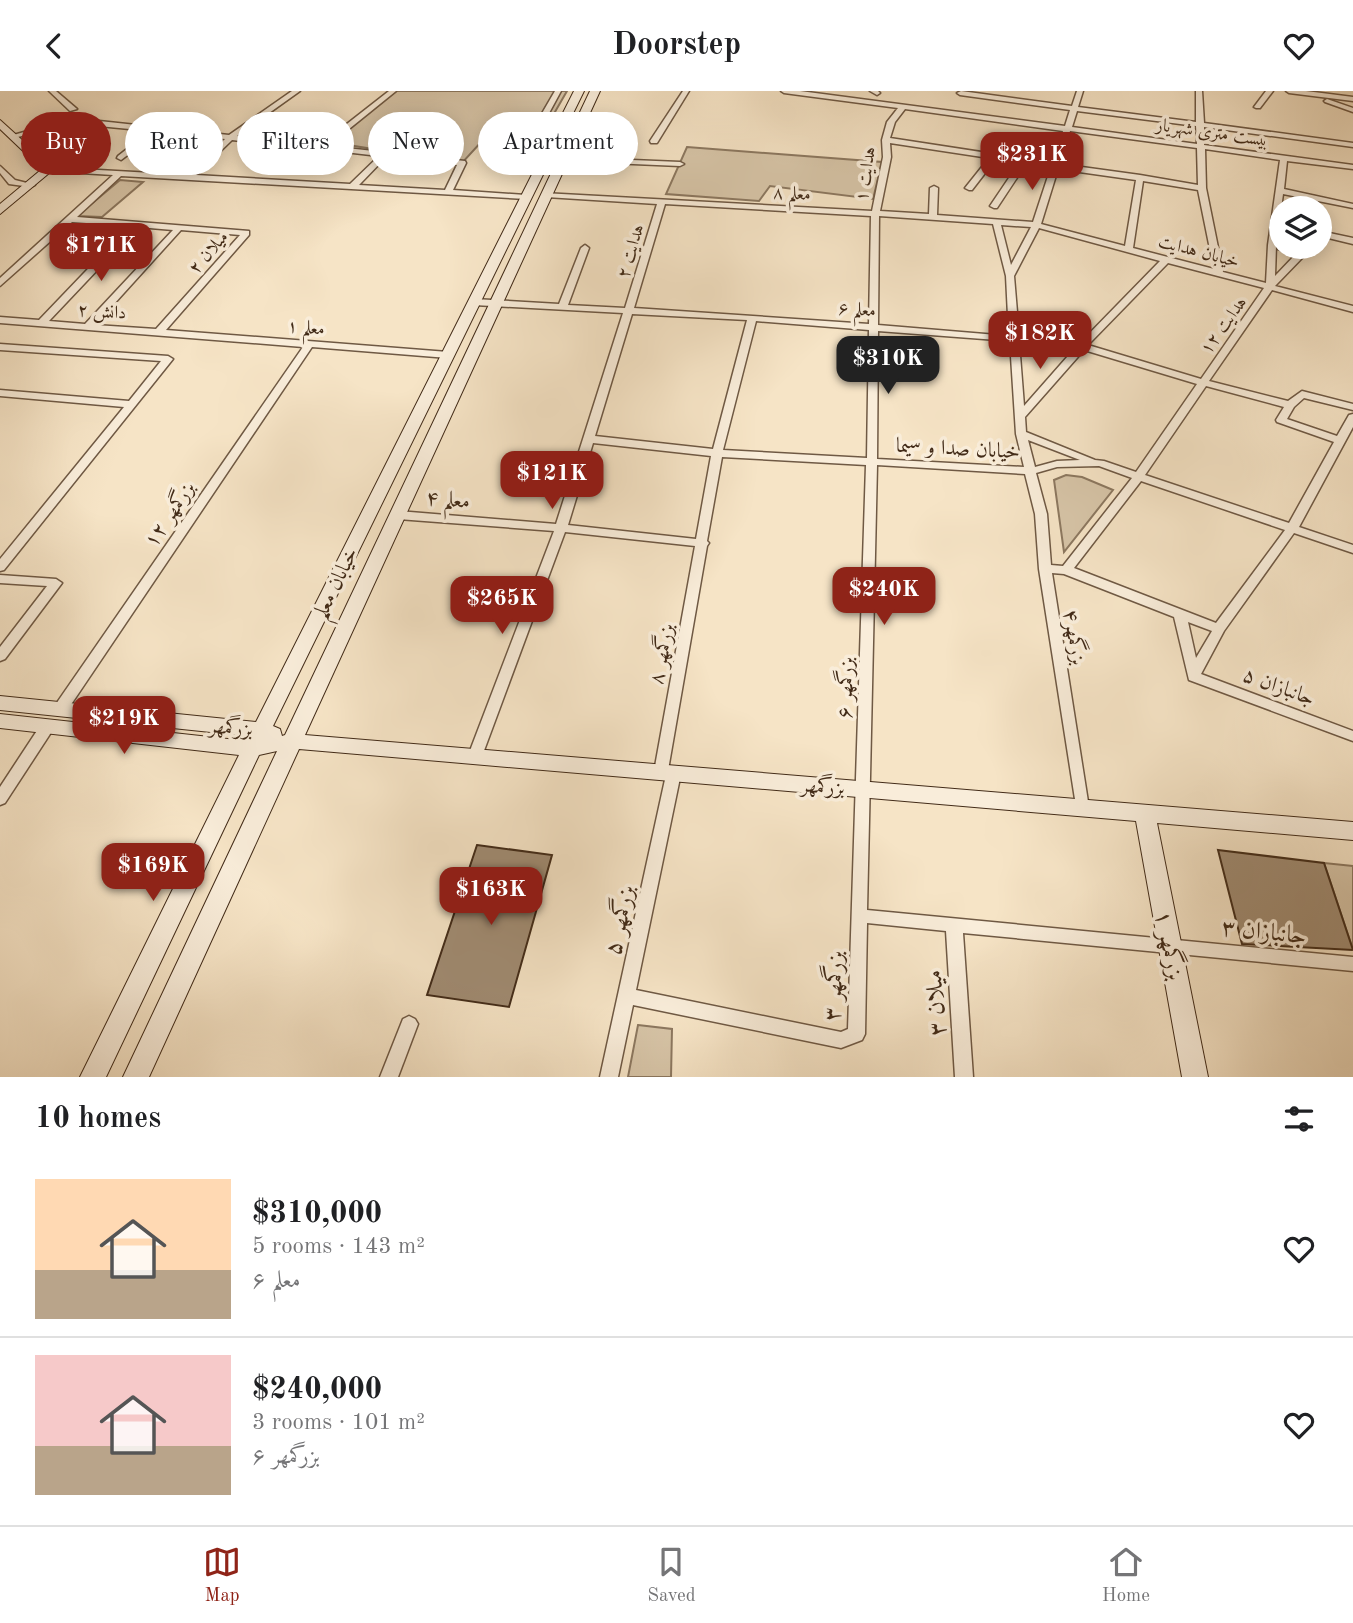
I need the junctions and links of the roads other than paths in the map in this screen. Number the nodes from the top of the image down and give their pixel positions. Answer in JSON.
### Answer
{"nodes":[{"id":1,"x":52,"y":91,"type":"edge"},
{"id":2,"x":297,"y":91,"type":"edge"},
{"id":3,"x":393,"y":91,"type":"edge"},
{"id":4,"x":558,"y":91,"type":"edge"},
{"id":5,"x":579,"y":91,"type":"edge"},
{"id":6,"x":595,"y":91,"type":"edge"},
{"id":7,"x":686,"y":91,"type":"edge"},
{"id":8,"x":785,"y":91,"type":"edge"},
{"id":9,"x":1080,"y":91,"type":"edge"},
{"id":10,"x":1199,"y":91,"type":"edge"},
{"id":11,"x":1270,"y":91,"type":"edge"},
{"id":12,"x":1289,"y":91,"type":"edge"},
{"id":13,"x":958,"y":92,"type":"edge"},
{"id":14,"x":1304,"y":93,"type":"junction"},
{"id":15,"x":1341,"y":94,"type":"edge"},
{"id":16,"x":1353,"y":99,"type":"edge"},
{"id":17,"x":903,"y":107,"type":"junction"},
{"id":18,"x":1258,"y":107,"type":"dead end"},
{"id":19,"x":1074,"y":108,"type":"junction"},
{"id":20,"x":73,"y":109,"type":"dead end"},
{"id":21,"x":1353,"y":110,"type":"edge"},
{"id":22,"x":546,"y":112,"type":"edge"},
{"id":23,"x":572,"y":112,"type":"edge"},
{"id":24,"x":582,"y":112,"type":"edge"},
{"id":25,"x":949,"y":113,"type":"junction"},
{"id":26,"x":354,"y":122,"type":"edge"},
{"id":27,"x":0,"y":123,"type":"edge"},
{"id":28,"x":1199,"y":125,"type":"junction"},
{"id":29,"x":1066,"y":129,"type":"junction"},
{"id":30,"x":21,"y":134,"type":"edge"},
{"id":31,"x":13,"y":136,"type":"junction"},
{"id":32,"x":223,"y":136,"type":"edge"},
{"id":33,"x":231,"y":137,"type":"junction"},
{"id":34,"x":237,"y":138,"type":"edge"},
{"id":35,"x":886,"y":140,"type":"junction"},
{"id":36,"x":654,"y":141,"type":"dead end"},
{"id":37,"x":21,"y":144,"type":"edge"},
{"id":38,"x":1353,"y":145,"type":"edge"},
{"id":39,"x":1200,"y":146,"type":"junction"},
{"id":40,"x":125,"y":155,"type":"edge"},
{"id":41,"x":994,"y":156,"type":"junction"},
{"id":42,"x":121,"y":158,"type":"dead end"},
{"id":43,"x":1284,"y":158,"type":"junction"},
{"id":44,"x":638,"y":160,"type":"edge"},
{"id":45,"x":1025,"y":160,"type":"junction"},
{"id":46,"x":680,"y":164,"type":"dead end"},
{"id":47,"x":1055,"y":167,"type":"junction"},
{"id":48,"x":1353,"y":167,"type":"edge"},
{"id":49,"x":0,"y":169,"type":"edge"},
{"id":50,"x":368,"y":171,"type":"edge"},
{"id":51,"x":111,"y":174,"type":"edge"},
{"id":52,"x":41,"y":175,"type":"edge"},
{"id":53,"x":118,"y":175,"type":"junction"},
{"id":54,"x":456,"y":175,"type":"edge"},
{"id":55,"x":542,"y":175,"type":"edge"},
{"id":56,"x":551,"y":175,"type":"edge"},
{"id":57,"x":1140,"y":177,"type":"junction"},
{"id":58,"x":189,"y":178,"type":"junction"},
{"id":59,"x":30,"y":185,"type":"junction"},
{"id":60,"x":352,"y":187,"type":"junction"},
{"id":61,"x":934,"y":188,"type":"dead end"},
{"id":62,"x":970,"y":188,"type":"dead end"},
{"id":63,"x":1202,"y":188,"type":"junction"},
{"id":64,"x":1281,"y":191,"type":"junction"},
{"id":65,"x":448,"y":193,"type":"junction"},
{"id":66,"x":546,"y":195,"type":"junction"},
{"id":67,"x":1281,"y":196,"type":"edge"},
{"id":68,"x":527,"y":197,"type":"junction"},
{"id":69,"x":662,"y":201,"type":"junction"},
{"id":70,"x":994,"y":206,"type":"dead end"},
{"id":71,"x":1353,"y":206,"type":"edge"},
{"id":72,"x":0,"y":210,"type":"edge"},
{"id":73,"x":875,"y":213,"type":"junction"},
{"id":74,"x":933,"y":217,"type":"junction"},
{"id":75,"x":69,"y":219,"type":"junction"},
{"id":76,"x":996,"y":221,"type":"junction"},
{"id":77,"x":137,"y":223,"type":"junction"},
{"id":78,"x":1037,"y":225,"type":"junction"},
{"id":79,"x":179,"y":228,"type":"junction"},
{"id":80,"x":1332,"y":237,"type":"edge"},
{"id":81,"x":1353,"y":241,"type":"edge"},
{"id":82,"x":585,"y":249,"type":"dead end"},
{"id":83,"x":1129,"y":249,"type":"junction"},
{"id":84,"x":1167,"y":259,"type":"junction"},
{"id":85,"x":1275,"y":259,"type":"edge"},
{"id":86,"x":1296,"y":259,"type":"edge"},
{"id":87,"x":1219,"y":273,"type":"junction"},
{"id":88,"x":1010,"y":276,"type":"junction"},
{"id":89,"x":0,"y":283,"type":"edge"},
{"id":90,"x":1270,"y":286,"type":"junction"},
{"id":91,"x":474,"y":302,"type":"junction"},
{"id":92,"x":496,"y":303,"type":"junction"},
{"id":93,"x":562,"y":307,"type":"junction"},
{"id":94,"x":1353,"y":309,"type":"edge"},
{"id":95,"x":628,"y":311,"type":"junction"},
{"id":96,"x":752,"y":318,"type":"junction"},
{"id":97,"x":0,"y":320,"type":"edge"},
{"id":98,"x":42,"y":323,"type":"junction"},
{"id":99,"x":88,"y":326,"type":"junction"},
{"id":100,"x":873,"y":328,"type":"junction"},
{"id":101,"x":160,"y":331,"type":"junction"},
{"id":102,"x":1016,"y":339,"type":"junction"},
{"id":103,"x":310,"y":343,"type":"junction"},
{"id":104,"x":1082,"y":346,"type":"junction"},
{"id":105,"x":0,"y":347,"type":"edge"},
{"id":106,"x":449,"y":355,"type":"junction"},
{"id":107,"x":1201,"y":383,"type":"junction"},
{"id":108,"x":1,"y":395,"type":"edge"},
{"id":109,"x":131,"y":404,"type":"junction"},
{"id":110,"x":1290,"y":405,"type":"junction"},
{"id":111,"x":1353,"y":407,"type":"edge"},
{"id":112,"x":1022,"y":415,"type":"junction"},
{"id":113,"x":1350,"y":422,"type":"edge"},
{"id":114,"x":1021,"y":434,"type":"junction"},
{"id":115,"x":589,"y":439,"type":"junction"},
{"id":116,"x":1340,"y":440,"type":"junction"},
{"id":117,"x":717,"y":453,"type":"junction"},
{"id":118,"x":872,"y":463,"type":"junction"},
{"id":119,"x":1100,"y":463,"type":"junction"},
{"id":120,"x":1032,"y":471,"type":"junction"},
{"id":121,"x":1138,"y":477,"type":"junction"},
{"id":122,"x":398,"y":515,"type":"junction"},
{"id":123,"x":561,"y":528,"type":"junction"},
{"id":124,"x":1292,"y":528,"type":"junction"},
{"id":125,"x":703,"y":543,"type":"junction"},
{"id":126,"x":1353,"y":549,"type":"edge"},
{"id":127,"x":0,"y":567,"type":"edge"},
{"id":128,"x":1045,"y":569,"type":"junction"},
{"id":129,"x":1066,"y":571,"type":"junction"},
{"id":130,"x":0,"y":579,"type":"edge"},
{"id":131,"x":1180,"y":613,"type":"junction"},
{"id":132,"x":1219,"y":629,"type":"junction"},
{"id":133,"x":0,"y":656,"type":"edge"},
{"id":134,"x":1195,"y":673,"type":"junction"},
{"id":135,"x":0,"y":703,"type":"edge"},
{"id":136,"x":61,"y":708,"type":"junction"},
{"id":137,"x":0,"y":721,"type":"edge"},
{"id":138,"x":47,"y":727,"type":"junction"},
{"id":139,"x":1353,"y":736,"type":"edge"},
{"id":140,"x":257,"y":739,"type":"junction"},
{"id":141,"x":292,"y":741,"type":"junction"},
{"id":142,"x":475,"y":757,"type":"junction"},
{"id":143,"x":668,"y":773,"type":"junction"},
{"id":144,"x":861,"y":789,"type":"junction"},
{"id":145,"x":0,"y":799,"type":"edge"},
{"id":146,"x":1082,"y":808,"type":"junction"},
{"id":147,"x":1145,"y":813,"type":"junction"},
{"id":148,"x":1353,"y":831,"type":"edge"},
{"id":149,"x":861,"y":916,"type":"junction"},
{"id":150,"x":954,"y":925,"type":"junction"},
{"id":151,"x":1170,"y":946,"type":"junction"},
{"id":152,"x":1353,"y":964,"type":"edge"},
{"id":153,"x":626,"y":996,"type":"junction"},
{"id":154,"x":409,"y":1024,"type":"dead end"},
{"id":155,"x":93,"y":1077,"type":"edge"},
{"id":156,"x":136,"y":1077,"type":"edge"},
{"id":157,"x":390,"y":1077,"type":"edge"},
{"id":158,"x":609,"y":1077,"type":"edge"},
{"id":159,"x":964,"y":1077,"type":"edge"},
{"id":160,"x":1195,"y":1077,"type":"edge"}],
"edges":[{"from":1,"to":20,"type":"street"},
{"from":2,"to":33,"type":"street"},
{"from":3,"to":26,"type":"street"},
{"from":4,"to":22,"type":"street"},
{"from":5,"to":23,"type":"main road","name":"خیابان معلم"},
{"from":6,"to":24,"type":"main road","name":"خیابان معلم"},
{"from":7,"to":36,"type":"street"},
{"from":8,"to":17,"type":"street"},
{"from":9,"to":19,"type":"street"},
{"from":10,"to":28,"type":"street"},
{"from":11,"to":18,"type":"street"},
{"from":12,"to":14,"type":"street"},
{"from":13,"to":19,"type":"street"},
{"from":13,"to":25,"type":"street"},
{"from":14,"to":15,"type":"street"},
{"from":14,"to":21,"type":"street"},
{"from":15,"to":16,"type":"street"},
{"from":17,"to":25,"type":"street"},
{"from":17,"to":35,"type":"street"},
{"from":19,"to":28,"type":"street"},
{"from":19,"to":29,"type":"street"},
{"from":25,"to":29,"type":"street"},
{"from":27,"to":31,"type":"main road"},
{"from":28,"to":38,"type":"street"},
{"from":28,"to":39,"type":"street"},
{"from":29,"to":39,"type":"street","name":"بیست متری شهریار"},
{"from":29,"to":47,"type":"street"},
{"from":30,"to":31,"type":"street"},
{"from":31,"to":37,"type":"main road"},
{"from":32,"to":33,"type":"street"},
{"from":33,"to":34,"type":"street"},
{"from":33,"to":58,"type":"street"},
{"from":35,"to":41,"type":"street"},
{"from":35,"to":73,"type":"street","name":"هدایت ۱"},
{"from":39,"to":43,"type":"street","name":"بیست متری شهریار"},
{"from":39,"to":63,"type":"street"},
{"from":40,"to":42,"type":"street"},
{"from":41,"to":45,"type":"street"},
{"from":41,"to":62,"type":"street"},
{"from":43,"to":48,"type":"street","name":"بیست متری شهریار"},
{"from":43,"to":64,"type":"street"},
{"from":44,"to":46,"type":"street"},
{"from":45,"to":47,"type":"street"},
{"from":45,"to":70,"type":"street"},
{"from":47,"to":57,"type":"street"},
{"from":47,"to":78,"type":"street"},
{"from":49,"to":59,"type":"street"},
{"from":50,"to":60,"type":"street"},
{"from":51,"to":53,"type":"street"},
{"from":52,"to":59,"type":"main road"},
{"from":53,"to":58,"type":"street"},
{"from":53,"to":75,"type":"street"},
{"from":54,"to":65,"type":"street"},
{"from":55,"to":68,"type":"main road","name":"خیابان معلم"},
{"from":56,"to":66,"type":"main road","name":"خیابان معلم"},
{"from":57,"to":63,"type":"street"},
{"from":57,"to":83,"type":"street"},
{"from":58,"to":60,"type":"street"},
{"from":59,"to":72,"type":"main road"},
{"from":60,"to":65,"type":"street"},
{"from":61,"to":74,"type":"street"},
{"from":63,"to":87,"type":"street"},
{"from":64,"to":67,"type":"street"},
{"from":64,"to":71,"type":"street"},
{"from":65,"to":68,"type":"street"},
{"from":66,"to":69,"type":"street","name":"معلم ۸"},
{"from":66,"to":92,"type":"main road","name":"خیابان معلم"},
{"from":68,"to":91,"type":"main road","name":"خیابان معلم"},
{"from":69,"to":73,"type":"street","name":"معلم ۸"},
{"from":69,"to":95,"type":"street","name":"هدایت ۲"},
{"from":73,"to":74,"type":"street","name":"معلم ۸"},
{"from":73,"to":100,"type":"street","name":"هدایت ۱"},
{"from":74,"to":76,"type":"street","name":"معلم ۸"},
{"from":75,"to":77,"type":"street","name":"میلان ۲"},
{"from":75,"to":89,"type":"street"},
{"from":76,"to":78,"type":"street","name":"معلم ۸"},
{"from":76,"to":88,"type":"street"},
{"from":77,"to":79,"type":"street","name":"میلان ۲"},
{"from":77,"to":98,"type":"street"},
{"from":78,"to":83,"type":"street","name":"خیابان هدایت"},
{"from":78,"to":88,"type":"street"},
{"from":79,"to":99,"type":"street"},
{"from":79,"to":101,"type":"street","name":"میلان ۲"},
{"from":80,"to":81,"type":"street"},
{"from":82,"to":93,"type":"street"},
{"from":83,"to":84,"type":"street","name":"خیابان هدایت"},
{"from":84,"to":87,"type":"street","name":"خیابان هدایت"},
{"from":84,"to":104,"type":"street"},
{"from":85,"to":90,"type":"street"},
{"from":86,"to":90,"type":"street","name":"هدایت ۱۲"},
{"from":87,"to":90,"type":"street","name":"خیابان هدایت"},
{"from":88,"to":102,"type":"street","name":"بزرگمهر۴"},
{"from":90,"to":94,"type":"street","name":"خیابان هدایت"},
{"from":90,"to":107,"type":"street","name":"هدایت ۱۲"},
{"from":91,"to":92,"type":"street","name":"معلم ۶"},
{"from":91,"to":106,"type":"main road","name":"خیابان معلم"},
{"from":92,"to":93,"type":"street","name":"معلم ۶"},
{"from":92,"to":122,"type":"main road","name":"خیابان معلم"},
{"from":93,"to":95,"type":"street","name":"معلم ۶"},
{"from":95,"to":96,"type":"street","name":"معلم ۶"},
{"from":95,"to":115,"type":"street","name":"هدایت ۲"},
{"from":96,"to":100,"type":"street","name":"معلم ۶"},
{"from":96,"to":117,"type":"street","name":"بزرگمهر ۸"},
{"from":97,"to":98,"type":"street","name":"دانش ۲"},
{"from":98,"to":99,"type":"street","name":"دانش ۲"},
{"from":99,"to":101,"type":"street","name":"دانش ۲"},
{"from":100,"to":102,"type":"street","name":"معلم ۶"},
{"from":100,"to":118,"type":"street","name":"بزرگمهر ۶"},
{"from":101,"to":103,"type":"street","name":"معلم ۱"},
{"from":102,"to":104,"type":"street","name":"معلم ۶"},
{"from":102,"to":112,"type":"street","name":"بزرگمهر۴"},
{"from":103,"to":106,"type":"street","name":"معلم ۱"},
{"from":103,"to":136,"type":"street","name":"بزرگمهر ۱۲"},
{"from":104,"to":107,"type":"street","name":"معلم ۶"},
{"from":104,"to":112,"type":"street"},
{"from":105,"to":109,"type":"street"},
{"from":106,"to":140,"type":"main road","name":"خیابان معلم"},
{"from":107,"to":110,"type":"street","name":"معلم ۶"},
{"from":107,"to":121,"type":"street","name":"هدایت ۱۲"},
{"from":108,"to":109,"type":"street"},
{"from":109,"to":127,"type":"street"},
{"from":110,"to":111,"type":"street"},
{"from":110,"to":116,"type":"street"},
{"from":112,"to":114,"type":"street","name":"بزرگمهر۴"},
{"from":113,"to":116,"type":"street"},
{"from":114,"to":119,"type":"street"},
{"from":114,"to":120,"type":"street","name":"بزرگمهر۴"},
{"from":115,"to":117,"type":"street","name":"خیابان صدا و سیما"},
{"from":115,"to":123,"type":"street","name":"هدایت ۲"},
{"from":116,"to":124,"type":"street"},
{"from":117,"to":118,"type":"street","name":"خیابان صدا و سیما"},
{"from":117,"to":125,"type":"street","name":"بزرگمهر ۸"},
{"from":118,"to":120,"type":"street","name":"خیابان صدا و سیما"},
{"from":118,"to":144,"type":"street","name":"بزرگمهر ۶"},
{"from":119,"to":120,"type":"street","name":"خیابان صدا و سیما"},
{"from":119,"to":121,"type":"street","name":"خیابان صدا و سیما"},
{"from":120,"to":128,"type":"street","name":"بزرگمهر۴"},
{"from":121,"to":124,"type":"street","name":"خیابان صدا و سیما"},
{"from":121,"to":129,"type":"street","name":"هدایت ۱۲"},
{"from":122,"to":123,"type":"street","name":"معلم ۴"},
{"from":122,"to":141,"type":"main road","name":"خیابان معلم"},
{"from":123,"to":125,"type":"street","name":"معلم ۴"},
{"from":123,"to":142,"type":"street","name":"هدایت ۲"},
{"from":124,"to":126,"type":"street","name":"خیابان صدا و سیما"},
{"from":124,"to":132,"type":"street"},
{"from":125,"to":143,"type":"street","name":"بزرگمهر ۸"},
{"from":128,"to":129,"type":"street"},
{"from":128,"to":146,"type":"street","name":"بزرگمهر۴"},
{"from":129,"to":131,"type":"street"},
{"from":130,"to":133,"type":"street"},
{"from":131,"to":132,"type":"street"},
{"from":131,"to":134,"type":"street"},
{"from":132,"to":134,"type":"street"},
{"from":134,"to":139,"type":"street","name":"جانبازان ۵"},
{"from":135,"to":136,"type":"main road","name":"بزرگمهر"},
{"from":136,"to":140,"type":"main road","name":"بزرگمهر"},
{"from":137,"to":138,"type":"main road","name":"بزرگمهر"},
{"from":138,"to":140,"type":"main road","name":"بزرگمهر"},
{"from":138,"to":145,"type":"street"},
{"from":140,"to":141,"type":"main road","name":"بزرگمهر"},
{"from":140,"to":155,"type":"main road","name":"خیابان معلم"},
{"from":141,"to":142,"type":"main road","name":"بزرگمهر"},
{"from":141,"to":156,"type":"main road","name":"خیابان معلم"},
{"from":142,"to":143,"type":"main road","name":"بزرگمهر"},
{"from":143,"to":144,"type":"main road","name":"بزرگمهر"},
{"from":143,"to":153,"type":"street","name":"بزرگمهر ۵"},
{"from":144,"to":146,"type":"main road","name":"بزرگمهر"},
{"from":144,"to":149,"type":"street","name":"بزرگمهر ۳"},
{"from":146,"to":147,"type":"main road","name":"بزرگمهر"},
{"from":147,"to":148,"type":"main road","name":"بزرگمهر"},
{"from":147,"to":151,"type":"main road","name":"بزرگمهر ۱"},
{"from":149,"to":150,"type":"street"},
{"from":149,"to":153,"type":"street","name":"بزرگمهر ۳"},
{"from":150,"to":151,"type":"street"},
{"from":150,"to":159,"type":"street","name":"میلان ۳"},
{"from":151,"to":152,"type":"street","name":"جانبازان ۳"},
{"from":151,"to":160,"type":"main road","name":"بزرگمهر ۱"},
{"from":153,"to":158,"type":"street","name":"بزرگمهر ۵"},
{"from":154,"to":157,"type":"street"}]}
